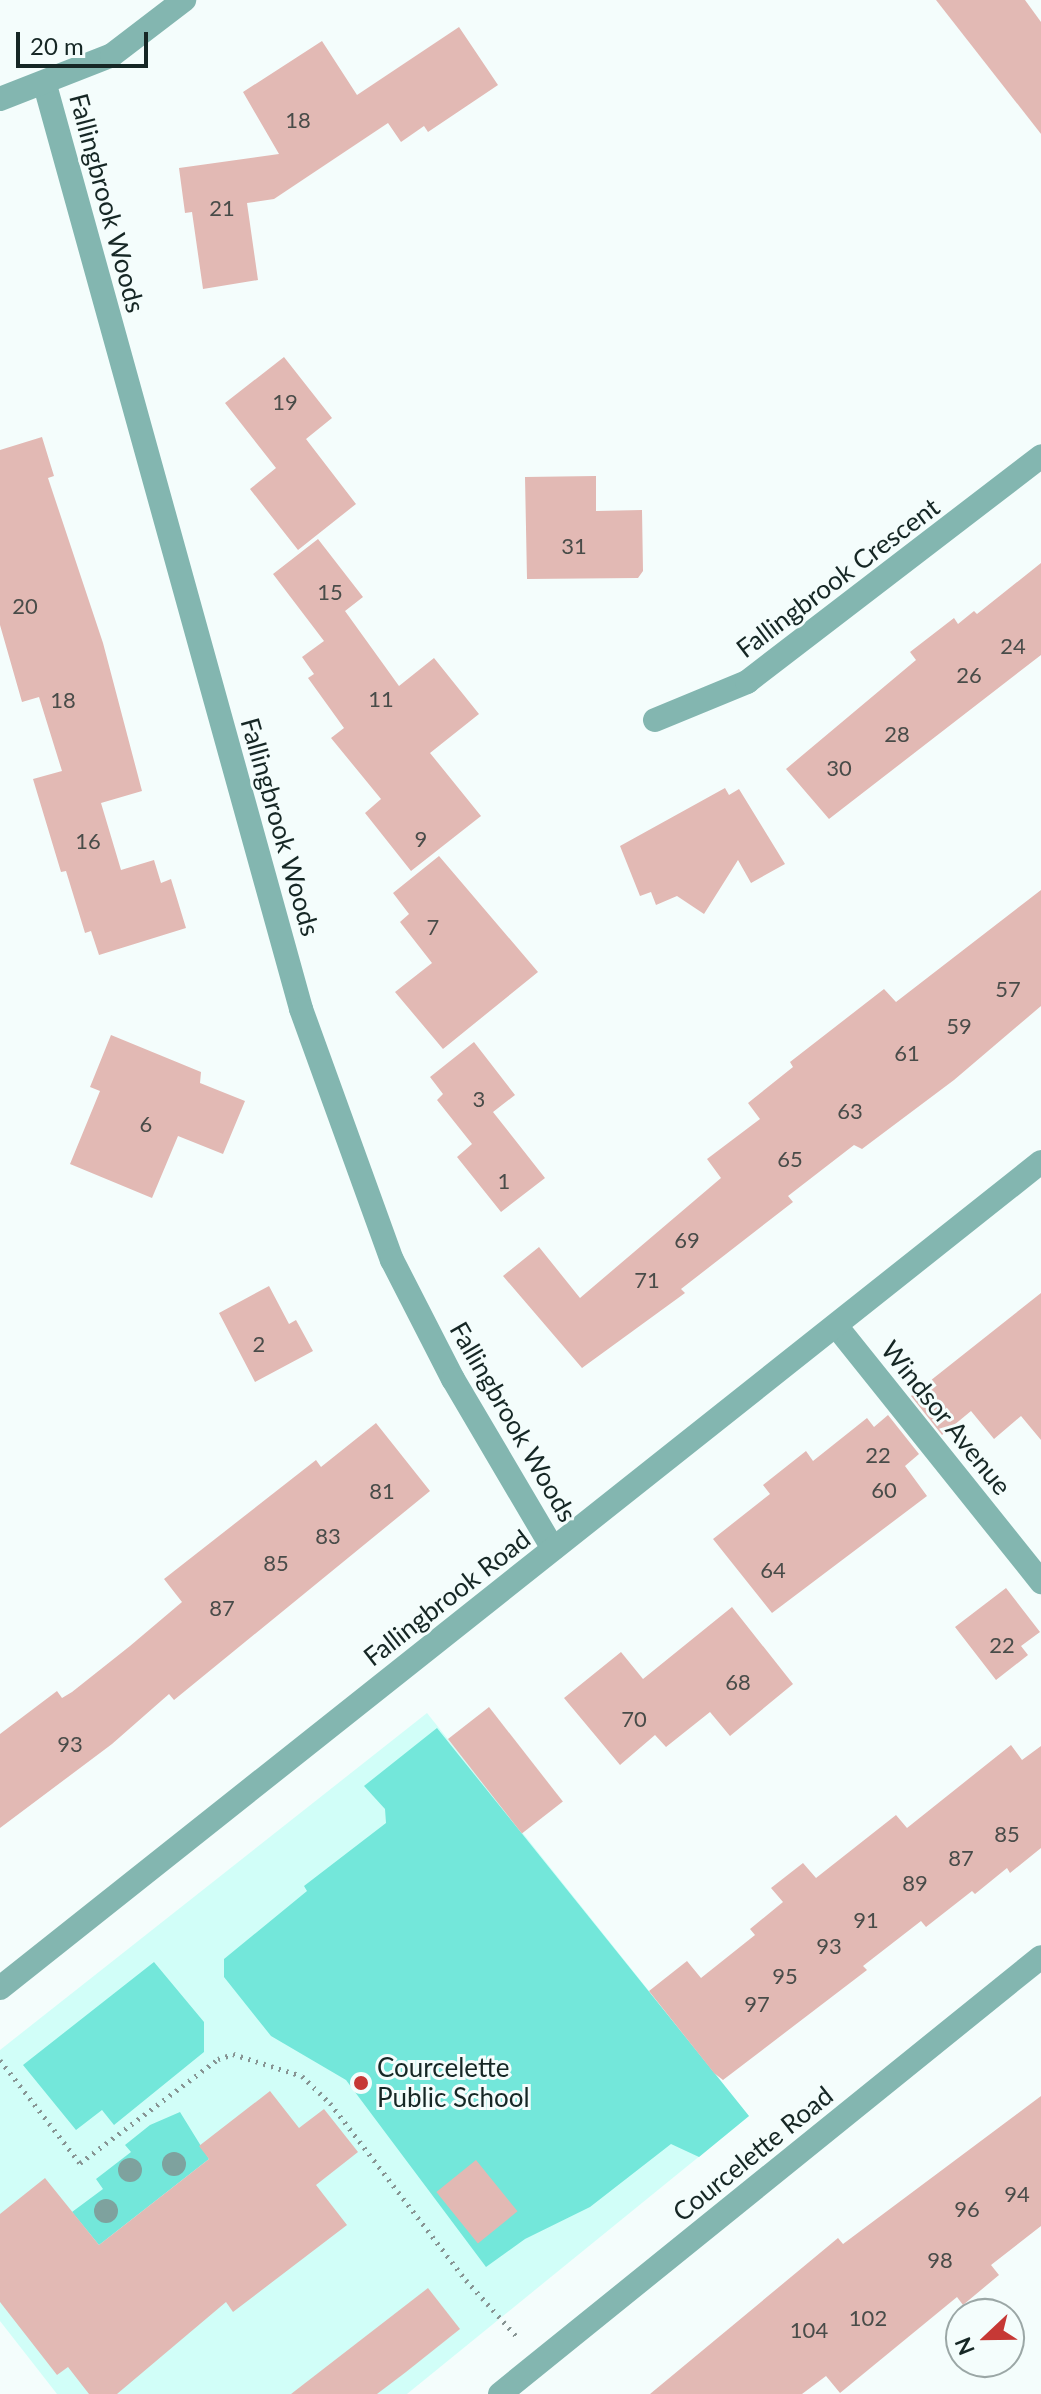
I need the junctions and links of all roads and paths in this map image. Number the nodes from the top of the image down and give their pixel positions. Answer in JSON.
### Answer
{"nodes":[{"id":1,"x":184,"y":0,"type":"edge"},
{"id":2,"x":45,"y":85,"type":"junction"},
{"id":3,"x":0,"y":99,"type":"edge"},
{"id":4,"x":1041,"y":456,"type":"edge"},
{"id":5,"x":655,"y":720,"type":"dead end"},
{"id":6,"x":1041,"y":1162,"type":"edge"},
{"id":7,"x":837,"y":1327,"type":"junction"},
{"id":8,"x":553,"y":1549,"type":"junction"},
{"id":9,"x":1041,"y":1582,"type":"edge"},
{"id":10,"x":1041,"y":1957,"type":"edge"},
{"id":11,"x":0,"y":1988,"type":"edge"},
{"id":12,"x":0,"y":2060,"type":"edge"},
{"id":13,"x":540,"y":2362,"type":"junction"},
{"id":14,"x":500,"y":2394,"type":"edge"}],
"edges":[{"from":1,"to":2,"type":"street"},
{"from":2,"to":3,"type":"street"},
{"from":2,"to":8,"type":"street","name":"Fallingbrook Woods"},
{"from":4,"to":5,"type":"street","name":"Fallingbrook Crescent"},
{"from":6,"to":7,"type":"street","name":"Fallingbrook Road"},
{"from":7,"to":8,"type":"street","name":"Fallingbrook Road"},
{"from":7,"to":9,"type":"street","name":"Windsor Avenue"},
{"from":8,"to":11,"type":"street","name":"Fallingbrook Road"},
{"from":10,"to":13,"type":"street","name":"Courcelette Road"},
{"from":12,"to":13,"type":"path"},
{"from":13,"to":14,"type":"street","name":"Courcelette Road"}]}
